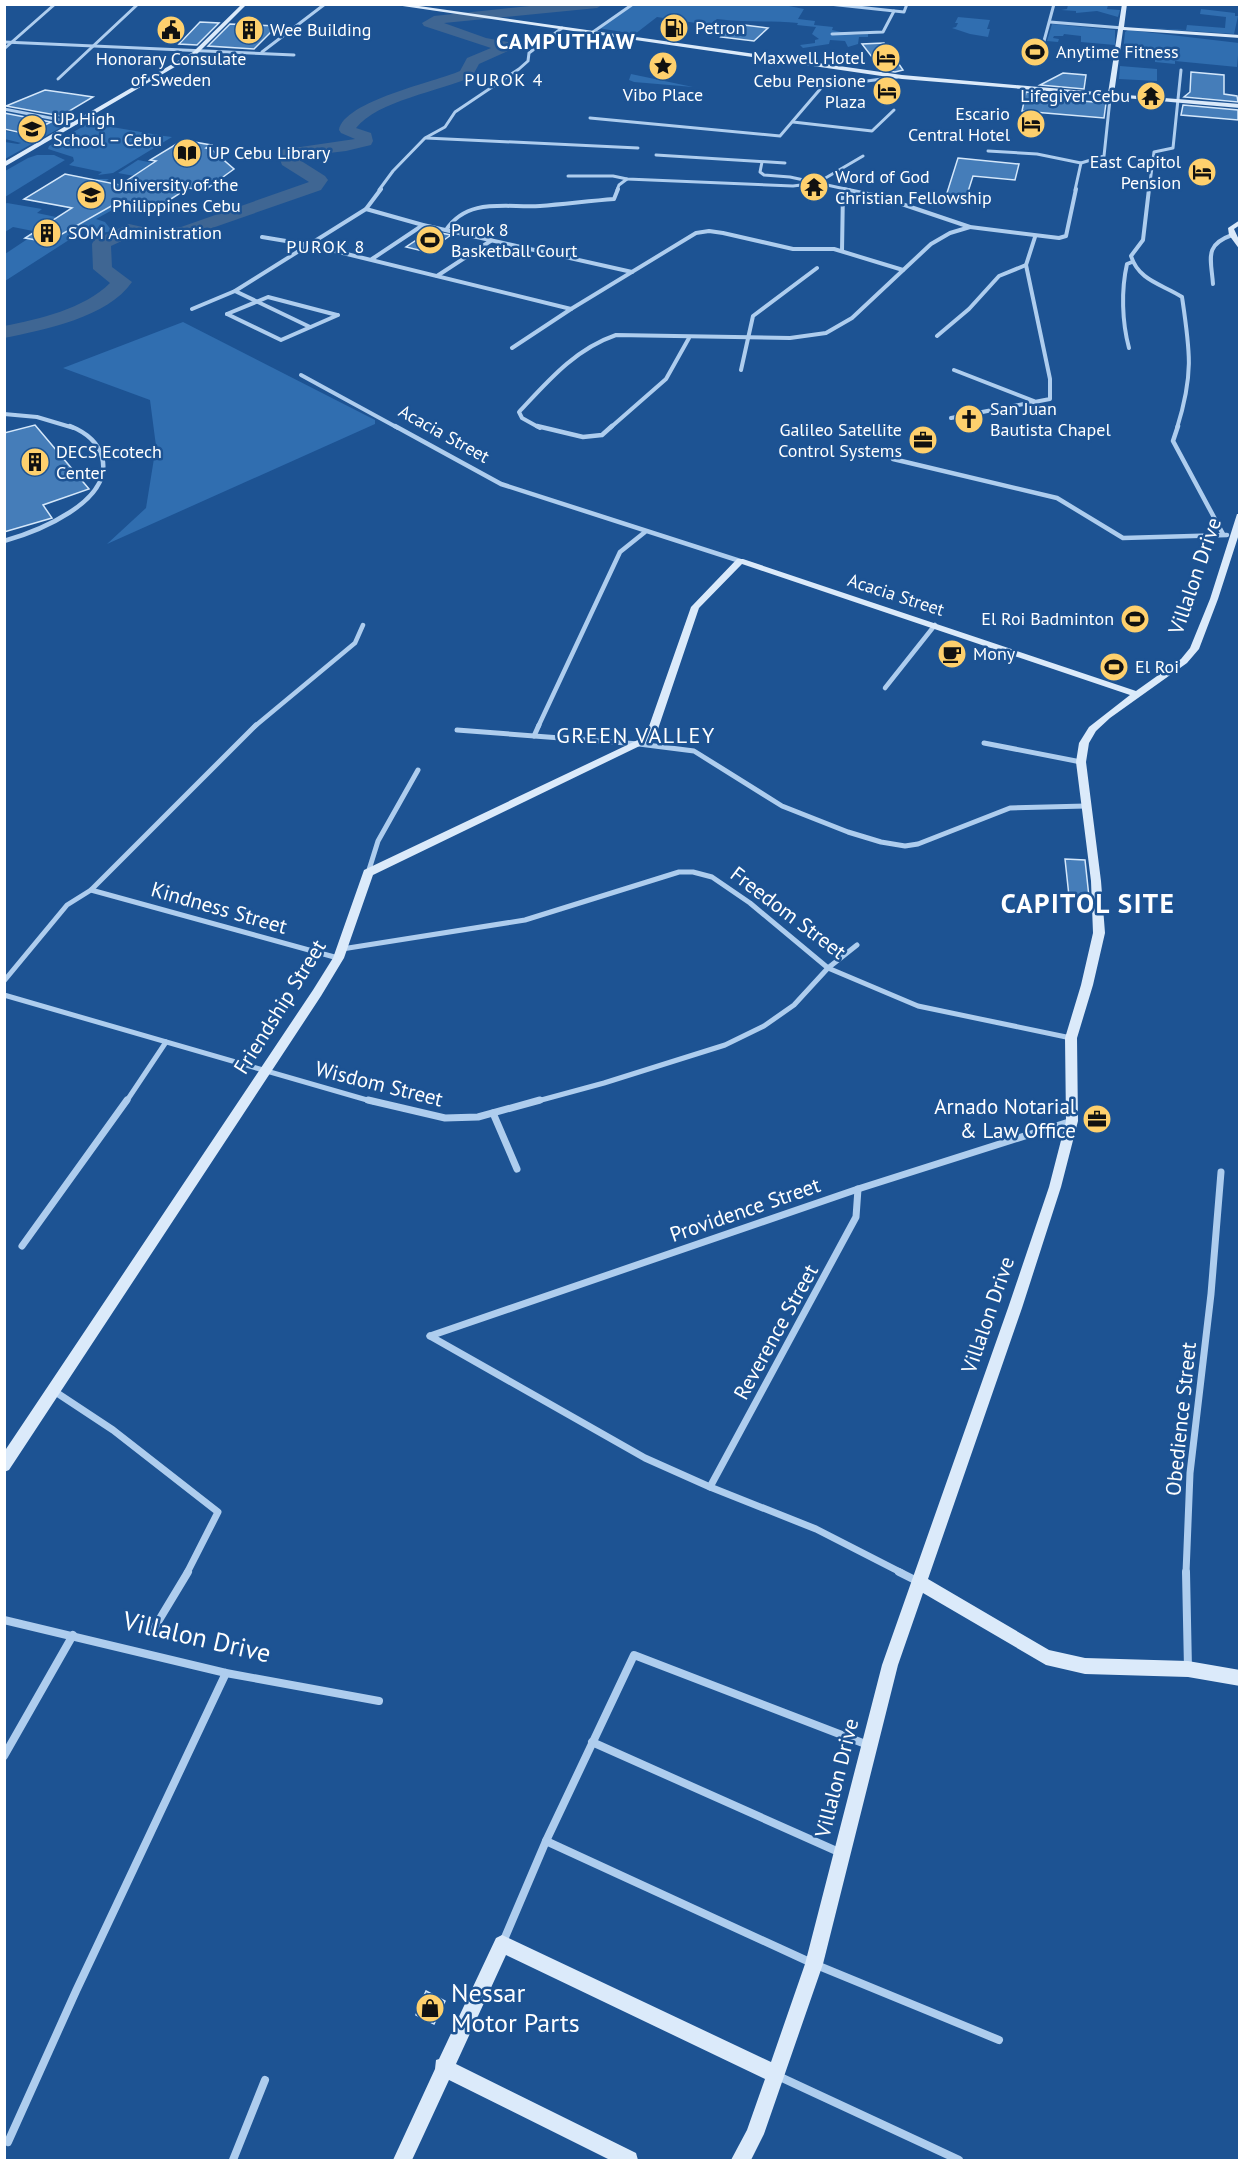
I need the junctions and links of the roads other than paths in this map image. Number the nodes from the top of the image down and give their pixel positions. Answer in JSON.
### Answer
{"nodes":[{"id":1,"x":55,"y":4,"type":"edge"},
{"id":2,"x":138,"y":4,"type":"edge"},
{"id":3,"x":245,"y":4,"type":"edge"},
{"id":4,"x":325,"y":4,"type":"edge"},
{"id":5,"x":391,"y":4,"type":"edge"},
{"id":6,"x":633,"y":4,"type":"edge"},
{"id":7,"x":829,"y":4,"type":"edge"},
{"id":8,"x":907,"y":4,"type":"edge"},
{"id":9,"x":1054,"y":4,"type":"edge"},
{"id":10,"x":1125,"y":4,"type":"edge"},
{"id":11,"x":406,"y":5,"type":"edge"},
{"id":12,"x":894,"y":11,"type":"junction"},
{"id":13,"x":1050,"y":22,"type":"junction"},
{"id":14,"x":562,"y":28,"type":"junction"},
{"id":15,"x":1122,"y":28,"type":"junction"},
{"id":16,"x":593,"y":32,"type":"junction"},
{"id":17,"x":832,"y":34,"type":"dead end"},
{"id":18,"x":1239,"y":37,"type":"edge"},
{"id":19,"x":1044,"y":41,"type":"dead end"},
{"id":20,"x":4,"y":42,"type":"edge"},
{"id":21,"x":12,"y":42,"type":"junction"},
{"id":22,"x":93,"y":45,"type":"junction"},
{"id":23,"x":4,"y":49,"type":"edge"},
{"id":24,"x":199,"y":50,"type":"junction"},
{"id":25,"x":262,"y":52,"type":"junction"},
{"id":26,"x":294,"y":55,"type":"dead end"},
{"id":27,"x":1181,"y":70,"type":"dead end"},
{"id":28,"x":900,"y":77,"type":"junction"},
{"id":29,"x":58,"y":79,"type":"dead end"},
{"id":30,"x":1110,"y":97,"type":"junction"},
{"id":31,"x":1179,"y":103,"type":"junction"},
{"id":32,"x":1239,"y":108,"type":"edge"},
{"id":33,"x":4,"y":109,"type":"edge"},
{"id":34,"x":894,"y":110,"type":"dead end"},
{"id":35,"x":590,"y":118,"type":"dead end"},
{"id":36,"x":793,"y":122,"type":"junction"},
{"id":37,"x":76,"y":123,"type":"junction"},
{"id":38,"x":425,"y":138,"type":"junction"},
{"id":39,"x":638,"y":148,"type":"dead end"},
{"id":40,"x":988,"y":151,"type":"dead end"},
{"id":41,"x":656,"y":154,"type":"dead end"},
{"id":42,"x":863,"y":156,"type":"dead end"},
{"id":43,"x":762,"y":162,"type":"junction"},
{"id":44,"x":785,"y":163,"type":"dead end"},
{"id":45,"x":1081,"y":163,"type":"junction"},
{"id":46,"x":4,"y":165,"type":"edge"},
{"id":47,"x":568,"y":176,"type":"dead end"},
{"id":48,"x":627,"y":179,"type":"junction"},
{"id":49,"x":817,"y":183,"type":"junction"},
{"id":50,"x":843,"y":188,"type":"junction"},
{"id":51,"x":366,"y":209,"type":"junction"},
{"id":52,"x":1239,"y":223,"type":"edge"},
{"id":53,"x":423,"y":225,"type":"junction"},
{"id":54,"x":970,"y":227,"type":"junction"},
{"id":55,"x":446,"y":230,"type":"junction"},
{"id":56,"x":1232,"y":235,"type":"junction"},
{"id":57,"x":262,"y":237,"type":"dead end"},
{"id":58,"x":1035,"y":237,"type":"junction"},
{"id":59,"x":493,"y":240,"type":"junction"},
{"id":60,"x":310,"y":245,"type":"junction"},
{"id":61,"x":1239,"y":248,"type":"edge"},
{"id":62,"x":842,"y":251,"type":"junction"},
{"id":63,"x":372,"y":260,"type":"junction"},
{"id":64,"x":1132,"y":262,"type":"junction"},
{"id":65,"x":1026,"y":265,"type":"junction"},
{"id":66,"x":817,"y":268,"type":"dead end"},
{"id":67,"x":903,"y":270,"type":"junction"},
{"id":68,"x":632,"y":272,"type":"junction"},
{"id":69,"x":437,"y":276,"type":"junction"},
{"id":70,"x":1213,"y":284,"type":"dead end"},
{"id":71,"x":235,"y":291,"type":"junction"},
{"id":72,"x":256,"y":301,"type":"junction"},
{"id":73,"x":192,"y":309,"type":"dead end"},
{"id":74,"x":571,"y":309,"type":"junction"},
{"id":75,"x":310,"y":327,"type":"junction"},
{"id":76,"x":937,"y":336,"type":"dead end"},
{"id":77,"x":688,"y":338,"type":"junction"},
{"id":78,"x":749,"y":338,"type":"junction"},
{"id":79,"x":512,"y":348,"type":"dead end"},
{"id":80,"x":1129,"y":348,"type":"dead end"},
{"id":81,"x":741,"y":370,"type":"dead end"},
{"id":82,"x":954,"y":370,"type":"dead end"},
{"id":83,"x":301,"y":375,"type":"dead end"},
{"id":84,"x":1035,"y":401,"type":"junction"},
{"id":85,"x":4,"y":414,"type":"edge"},
{"id":86,"x":951,"y":418,"type":"dead end"},
{"id":87,"x":893,"y":459,"type":"dead end"},
{"id":88,"x":1239,"y":516,"type":"edge"},
{"id":89,"x":645,"y":532,"type":"junction"},
{"id":90,"x":1228,"y":535,"type":"junction"},
{"id":91,"x":4,"y":541,"type":"edge"},
{"id":92,"x":740,"y":561,"type":"junction"},
{"id":93,"x":363,"y":625,"type":"dead end"},
{"id":94,"x":935,"y":625,"type":"junction"},
{"id":95,"x":885,"y":688,"type":"dead end"},
{"id":96,"x":1136,"y":694,"type":"junction"},
{"id":97,"x":457,"y":729,"type":"dead end"},
{"id":98,"x":534,"y":736,"type":"junction"},
{"id":99,"x":984,"y":743,"type":"dead end"},
{"id":100,"x":639,"y":744,"type":"junction"},
{"id":101,"x":1081,"y":762,"type":"junction"},
{"id":102,"x":418,"y":770,"type":"dead end"},
{"id":103,"x":1086,"y":806,"type":"junction"},
{"id":104,"x":368,"y":873,"type":"junction"},
{"id":105,"x":91,"y":890,"type":"junction"},
{"id":106,"x":857,"y":945,"type":"dead end"},
{"id":107,"x":340,"y":953,"type":"junction"},
{"id":108,"x":828,"y":968,"type":"junction"},
{"id":109,"x":4,"y":981,"type":"edge"},
{"id":110,"x":4,"y":995,"type":"edge"},
{"id":111,"x":1071,"y":1038,"type":"junction"},
{"id":112,"x":166,"y":1042,"type":"junction"},
{"id":113,"x":266,"y":1071,"type":"junction"},
{"id":114,"x":493,"y":1113,"type":"junction"},
{"id":115,"x":1072,"y":1121,"type":"junction"},
{"id":116,"x":517,"y":1169,"type":"dead end"},
{"id":117,"x":1221,"y":1172,"type":"dead end"},
{"id":118,"x":858,"y":1189,"type":"junction"},
{"id":119,"x":22,"y":1246,"type":"dead end"},
{"id":120,"x":54,"y":1391,"type":"junction"},
{"id":121,"x":4,"y":1465,"type":"edge"},
{"id":122,"x":710,"y":1487,"type":"junction"},
{"id":123,"x":919,"y":1582,"type":"junction"},
{"id":124,"x":4,"y":1620,"type":"edge"},
{"id":125,"x":153,"y":1630,"type":"dead end"},
{"id":126,"x":73,"y":1635,"type":"junction"},
{"id":127,"x":1188,"y":1670,"type":"junction"},
{"id":128,"x":226,"y":1673,"type":"junction"},
{"id":129,"x":1239,"y":1678,"type":"edge"},
{"id":130,"x":379,"y":1701,"type":"dead end"},
{"id":131,"x":592,"y":1742,"type":"junction"},
{"id":132,"x":868,"y":1746,"type":"junction"},
{"id":133,"x":4,"y":1756,"type":"edge"},
{"id":134,"x":546,"y":1841,"type":"junction"},
{"id":135,"x":842,"y":1853,"type":"junction"},
{"id":136,"x":502,"y":1944,"type":"junction"},
{"id":137,"x":814,"y":1964,"type":"junction"},
{"id":138,"x":999,"y":2040,"type":"dead end"},
{"id":139,"x":444,"y":2067,"type":"junction"},
{"id":140,"x":775,"y":2074,"type":"junction"},
{"id":141,"x":265,"y":2080,"type":"dead end"},
{"id":142,"x":8,"y":2142,"type":"dead end"},
{"id":143,"x":233,"y":2160,"type":"edge"},
{"id":144,"x":402,"y":2160,"type":"edge"},
{"id":145,"x":629,"y":2160,"type":"edge"},
{"id":146,"x":741,"y":2160,"type":"edge"},
{"id":147,"x":959,"y":2160,"type":"edge"}],
"edges":[{"from":1,"to":21,"type":"street"},
{"from":2,"to":22,"type":"street"},
{"from":3,"to":24,"type":"street"},
{"from":4,"to":25,"type":"street"},
{"from":5,"to":11,"type":"street"},
{"from":6,"to":16,"type":"street"},
{"from":7,"to":12,"type":"street"},
{"from":8,"to":12,"type":"street"},
{"from":9,"to":13,"type":"street"},
{"from":10,"to":15,"type":"street"},
{"from":11,"to":14,"type":"street"},
{"from":12,"to":17,"type":"street"},
{"from":13,"to":15,"type":"street"},
{"from":13,"to":19,"type":"street"},
{"from":14,"to":16,"type":"street"},
{"from":14,"to":38,"type":"street"},
{"from":15,"to":18,"type":"street"},
{"from":15,"to":30,"type":"street"},
{"from":16,"to":28,"type":"street"},
{"from":20,"to":21,"type":"street"},
{"from":21,"to":22,"type":"street"},
{"from":21,"to":23,"type":"street"},
{"from":22,"to":24,"type":"street"},
{"from":22,"to":29,"type":"street"},
{"from":24,"to":25,"type":"street"},
{"from":24,"to":37,"type":"street"},
{"from":25,"to":26,"type":"street"},
{"from":27,"to":31,"type":"street"},
{"from":28,"to":30,"type":"street"},
{"from":28,"to":36,"type":"street"},
{"from":30,"to":31,"type":"street"},
{"from":30,"to":45,"type":"street"},
{"from":31,"to":32,"type":"street"},
{"from":31,"to":64,"type":"street"},
{"from":33,"to":37,"type":"street"},
{"from":34,"to":36,"type":"street"},
{"from":35,"to":36,"type":"street"},
{"from":37,"to":46,"type":"street"},
{"from":38,"to":39,"type":"street"},
{"from":38,"to":51,"type":"street"},
{"from":40,"to":45,"type":"street"},
{"from":41,"to":43,"type":"street"},
{"from":42,"to":49,"type":"street"},
{"from":43,"to":44,"type":"street"},
{"from":43,"to":49,"type":"street"},
{"from":45,"to":58,"type":"street"},
{"from":47,"to":48,"type":"street"},
{"from":48,"to":49,"type":"street"},
{"from":48,"to":55,"type":"street"},
{"from":49,"to":50,"type":"street"},
{"from":50,"to":54,"type":"street"},
{"from":50,"to":62,"type":"street"},
{"from":51,"to":53,"type":"street"},
{"from":51,"to":60,"type":"street"},
{"from":52,"to":56,"type":"street"},
{"from":53,"to":55,"type":"street"},
{"from":53,"to":63,"type":"street"},
{"from":54,"to":58,"type":"street"},
{"from":54,"to":67,"type":"street"},
{"from":55,"to":59,"type":"street"},
{"from":56,"to":61,"type":"street"},
{"from":56,"to":70,"type":"street"},
{"from":57,"to":60,"type":"street"},
{"from":58,"to":65,"type":"street"},
{"from":59,"to":68,"type":"street"},
{"from":59,"to":69,"type":"street"},
{"from":60,"to":63,"type":"street"},
{"from":60,"to":71,"type":"street"},
{"from":62,"to":67,"type":"street"},
{"from":62,"to":68,"type":"street"},
{"from":63,"to":69,"type":"street"},
{"from":64,"to":80,"type":"street"},
{"from":64,"to":90,"type":"street"},
{"from":65,"to":76,"type":"street"},
{"from":65,"to":84,"type":"street"},
{"from":66,"to":78,"type":"street"},
{"from":67,"to":78,"type":"street"},
{"from":68,"to":74,"type":"street"},
{"from":69,"to":74,"type":"street"},
{"from":71,"to":72,"type":"street"},
{"from":71,"to":73,"type":"street"},
{"from":72,"to":75,"type":"street"},
{"from":72,"to":75,"type":"street"},
{"from":72,"to":75,"type":"street"},
{"from":74,"to":79,"type":"street"},
{"from":77,"to":77,"type":"street"},
{"from":77,"to":78,"type":"street"},
{"from":78,"to":81,"type":"street"},
{"from":82,"to":84,"type":"street"},
{"from":83,"to":89,"type":"street","name":"Acacia Street"},
{"from":84,"to":86,"type":"street"},
{"from":85,"to":91,"type":"street"},
{"from":87,"to":90,"type":"street"},
{"from":88,"to":90,"type":"street","name":"Villalon Drive"},
{"from":89,"to":92,"type":"street","name":"Acacia Street"},
{"from":89,"to":98,"type":"street"},
{"from":90,"to":96,"type":"street","name":"Villalon Drive"},
{"from":92,"to":94,"type":"street","name":"Acacia Street"},
{"from":92,"to":100,"type":"street"},
{"from":93,"to":105,"type":"street"},
{"from":94,"to":95,"type":"street"},
{"from":94,"to":96,"type":"street","name":"Acacia Street"},
{"from":96,"to":101,"type":"street","name":"Villalon Drive"},
{"from":97,"to":98,"type":"street"},
{"from":98,"to":100,"type":"street"},
{"from":99,"to":101,"type":"street"},
{"from":100,"to":103,"type":"street"},
{"from":100,"to":104,"type":"street"},
{"from":101,"to":103,"type":"street","name":"Villalon Drive"},
{"from":102,"to":104,"type":"street"},
{"from":103,"to":111,"type":"street","name":"Villalon Drive"},
{"from":104,"to":107,"type":"street","name":"Friendship Street"},
{"from":105,"to":107,"type":"street","name":"Kindness Street"},
{"from":105,"to":109,"type":"street"},
{"from":106,"to":108,"type":"street","name":"Wisdom Street"},
{"from":107,"to":108,"type":"street","name":"Freedom Street"},
{"from":107,"to":113,"type":"street","name":"Friendship Street"},
{"from":108,"to":111,"type":"street","name":"Freedom Street"},
{"from":108,"to":114,"type":"street","name":"Wisdom Street"},
{"from":110,"to":112,"type":"street","name":"Wisdom Street"},
{"from":111,"to":115,"type":"street","name":"Villalon Drive"},
{"from":112,"to":113,"type":"street","name":"Wisdom Street"},
{"from":112,"to":119,"type":"street"},
{"from":113,"to":114,"type":"street","name":"Wisdom Street"},
{"from":113,"to":120,"type":"street","name":"Friendship Street"},
{"from":114,"to":116,"type":"street"},
{"from":115,"to":118,"type":"street","name":"Providence Street"},
{"from":115,"to":123,"type":"street","name":"Villalon Drive"},
{"from":117,"to":127,"type":"street","name":"Obedience Street"},
{"from":118,"to":122,"type":"street","name":"Reverence Street"},
{"from":118,"to":122,"type":"street","name":"Providence Street"},
{"from":120,"to":121,"type":"street","name":"Friendship Street"},
{"from":120,"to":125,"type":"street"},
{"from":122,"to":123,"type":"street"},
{"from":123,"to":127,"type":"street"},
{"from":123,"to":132,"type":"street","name":"Villalon Drive"},
{"from":124,"to":126,"type":"street","name":"Villalon Drive"},
{"from":126,"to":128,"type":"street","name":"Villalon Drive"},
{"from":126,"to":133,"type":"street"},
{"from":127,"to":129,"type":"street"},
{"from":128,"to":130,"type":"street","name":"Villalon Drive"},
{"from":128,"to":142,"type":"street"},
{"from":131,"to":132,"type":"street"},
{"from":131,"to":134,"type":"street"},
{"from":131,"to":135,"type":"street"},
{"from":132,"to":135,"type":"street","name":"Villalon Drive"},
{"from":134,"to":136,"type":"street"},
{"from":134,"to":137,"type":"street"},
{"from":135,"to":137,"type":"street","name":"Villalon Drive"},
{"from":136,"to":139,"type":"street"},
{"from":136,"to":140,"type":"street"},
{"from":137,"to":138,"type":"street"},
{"from":137,"to":140,"type":"street","name":"Villalon Drive"},
{"from":139,"to":144,"type":"street"},
{"from":139,"to":145,"type":"street"},
{"from":140,"to":146,"type":"street","name":"Villalon Drive"},
{"from":140,"to":147,"type":"street"},
{"from":141,"to":143,"type":"street"}]}
